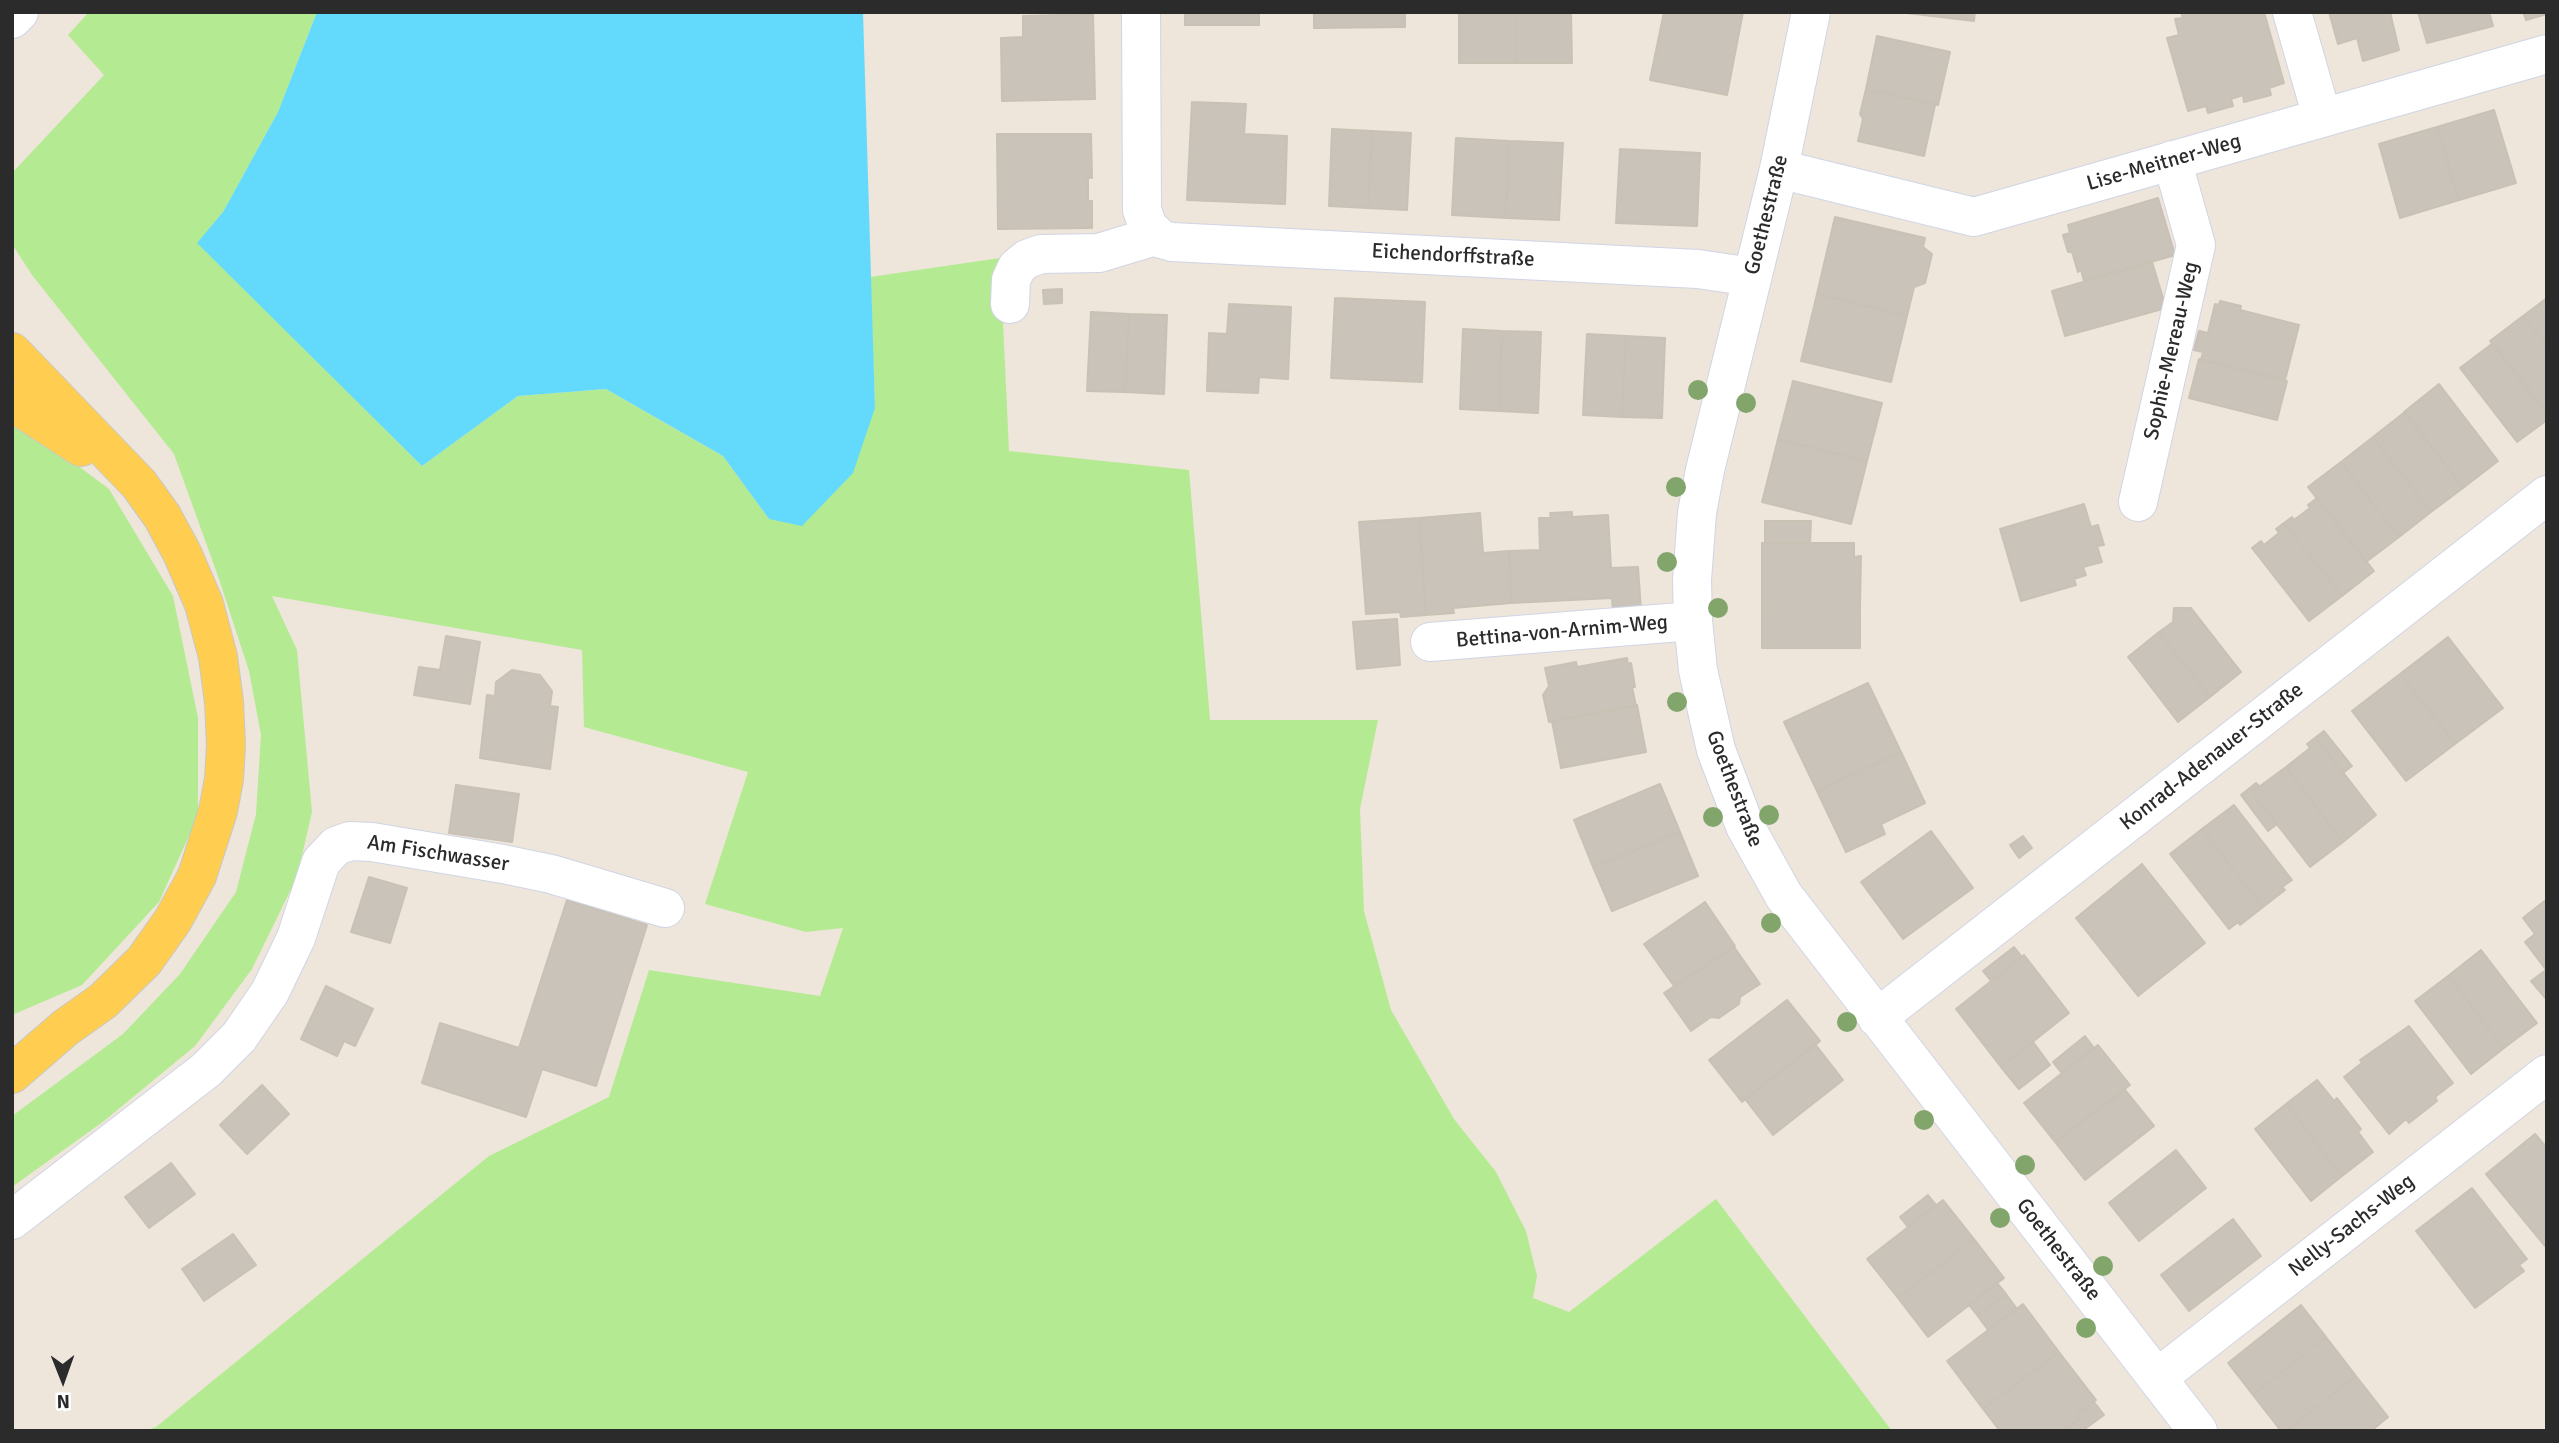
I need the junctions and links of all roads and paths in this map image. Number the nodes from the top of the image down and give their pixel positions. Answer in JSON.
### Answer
{"nodes":[{"id":1,"x":19,"y":12,"type":"edge"},
{"id":2,"x":1141,"y":12,"type":"edge"},
{"id":3,"x":1811,"y":12,"type":"edge"},
{"id":4,"x":2292,"y":12,"type":"edge"},
{"id":5,"x":12,"y":19,"type":"edge"},
{"id":6,"x":2547,"y":54,"type":"edge"},
{"id":7,"x":2322,"y":117,"type":"junction"},
{"id":8,"x":2172,"y":160,"type":"junction"},
{"id":9,"x":1779,"y":169,"type":"junction"},
{"id":10,"x":1155,"y":236,"type":"junction"},
{"id":11,"x":1752,"y":277,"type":"junction"},
{"id":12,"x":1010,"y":304,"type":"dead end"},
{"id":13,"x":12,"y":352,"type":"edge"},
{"id":14,"x":12,"y":402,"type":"edge"},
{"id":15,"x":139,"y":484,"type":"junction"},
{"id":16,"x":2547,"y":495,"type":"edge"},
{"id":17,"x":2138,"y":502,"type":"dead end"},
{"id":18,"x":1693,"y":621,"type":"junction"},
{"id":19,"x":1430,"y":642,"type":"dead end"},
{"id":20,"x":665,"y":908,"type":"dead end"},
{"id":21,"x":1877,"y":1018,"type":"junction"},
{"id":22,"x":65,"y":1028,"type":"junction"},
{"id":23,"x":12,"y":1046,"type":"edge"},
{"id":24,"x":12,"y":1074,"type":"edge"},
{"id":25,"x":2547,"y":1074,"type":"edge"},
{"id":26,"x":12,"y":1220,"type":"edge"},
{"id":27,"x":2157,"y":1378,"type":"junction"},
{"id":28,"x":2198,"y":1431,"type":"edge"}],
"edges":[{"from":1,"to":5,"type":"street"},
{"from":2,"to":10,"type":"street"},
{"from":3,"to":9,"type":"street","name":"Goethestraße"},
{"from":4,"to":7,"type":"street"},
{"from":6,"to":7,"type":"street","name":"Lise-Meitner-Weg"},
{"from":7,"to":8,"type":"street","name":"Lise-Meitner-Weg"},
{"from":8,"to":9,"type":"street","name":"Lise-Meitner-Weg"},
{"from":8,"to":17,"type":"street","name":"Sophie-Mereau-Weg"},
{"from":9,"to":11,"type":"street","name":"Goethestraße"},
{"from":10,"to":11,"type":"street","name":"Eichendorffstraße"},
{"from":10,"to":12,"type":"street","name":"Eichendorffstraße"},
{"from":11,"to":18,"type":"street","name":"Goethestraße"},
{"from":13,"to":15,"type":"main road"},
{"from":14,"to":15,"type":"main road"},
{"from":15,"to":22,"type":"main road"},
{"from":16,"to":21,"type":"street","name":"Konrad-Adenauer-Straße"},
{"from":18,"to":19,"type":"street","name":"Bettina-von-Arnim-Weg"},
{"from":18,"to":21,"type":"street","name":"Goethestraße"},
{"from":20,"to":26,"type":"street","name":"Am Fischwasser"},
{"from":21,"to":27,"type":"street","name":"Goethestraße"},
{"from":22,"to":23,"type":"main road"},
{"from":22,"to":24,"type":"main road"},
{"from":25,"to":27,"type":"street","name":"Nelly-Sachs-Weg"},
{"from":27,"to":28,"type":"street","name":"Goethestraße"}]}
